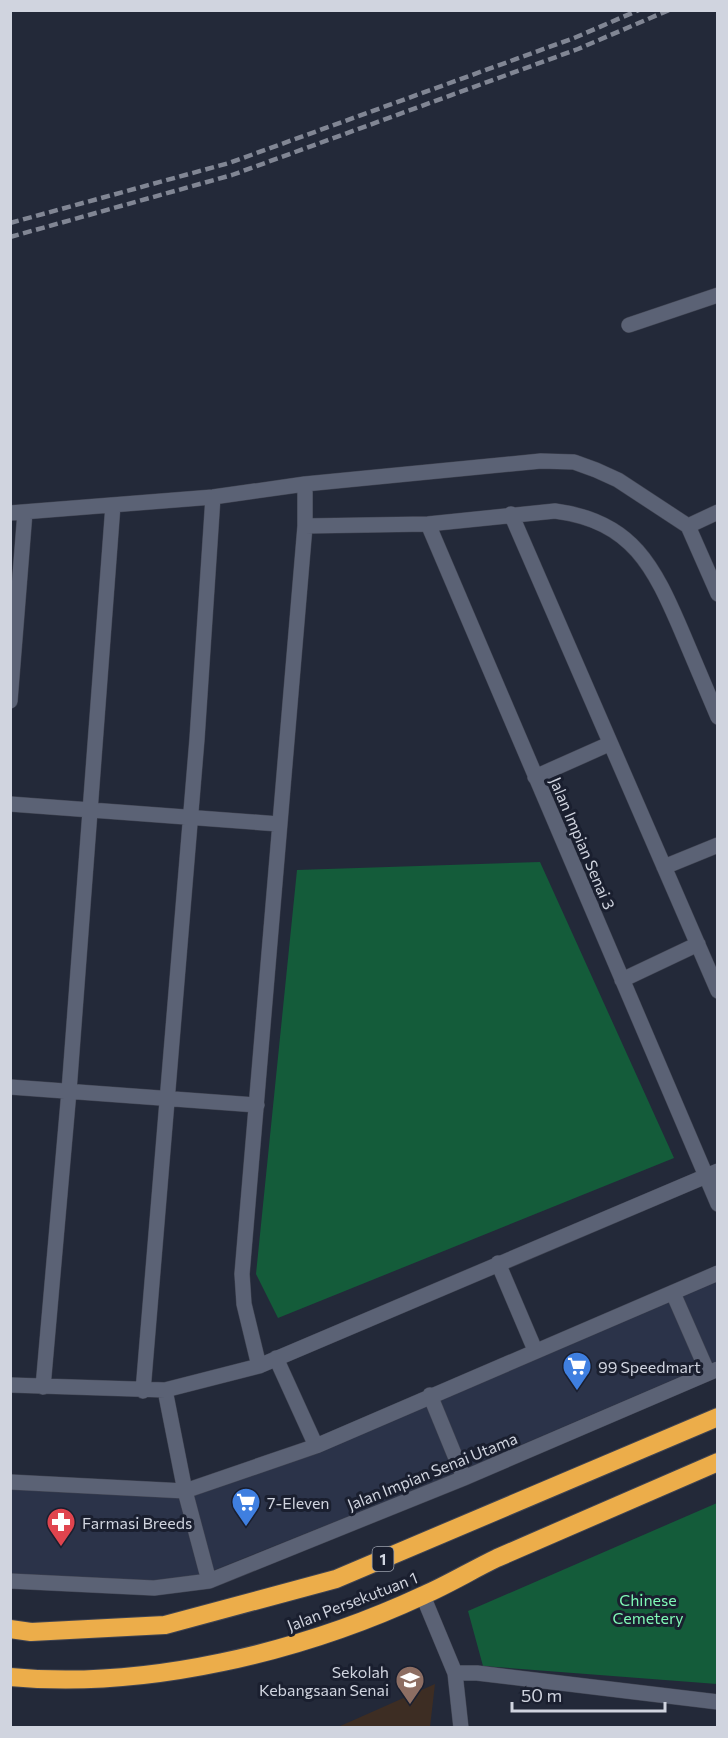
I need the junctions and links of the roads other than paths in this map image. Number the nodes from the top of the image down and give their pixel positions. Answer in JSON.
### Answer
{"nodes":[{"id":1,"x":717,"y":295,"type":"edge"},
{"id":2,"x":629,"y":325,"type":"dead end"},
{"id":3,"x":305,"y":484,"type":"junction"},
{"id":4,"x":213,"y":497,"type":"junction"},
{"id":5,"x":113,"y":505,"type":"junction"},
{"id":6,"x":18,"y":512,"type":"edge"},
{"id":7,"x":717,"y":512,"type":"edge"},
{"id":8,"x":511,"y":514,"type":"junction"},
{"id":9,"x":428,"y":524,"type":"junction"},
{"id":10,"x":305,"y":526,"type":"junction"},
{"id":11,"x":688,"y":526,"type":"junction"},
{"id":12,"x":717,"y":594,"type":"edge"},
{"id":13,"x":10,"y":701,"type":"edge"},
{"id":14,"x":717,"y":717,"type":"edge"},
{"id":15,"x":609,"y":744,"type":"junction"},
{"id":16,"x":535,"y":777,"type":"junction"},
{"id":17,"x":10,"y":804,"type":"edge"},
{"id":18,"x":91,"y":810,"type":"junction"},
{"id":19,"x":190,"y":818,"type":"junction"},
{"id":20,"x":279,"y":824,"type":"junction"},
{"id":21,"x":717,"y":845,"type":"edge"},
{"id":22,"x":664,"y":867,"type":"junction"},
{"id":23,"x":698,"y":944,"type":"junction"},
{"id":24,"x":622,"y":980,"type":"junction"},
{"id":25,"x":717,"y":991,"type":"edge"},
{"id":26,"x":10,"y":1087,"type":"edge"},
{"id":27,"x":69,"y":1091,"type":"junction"},
{"id":28,"x":167,"y":1100,"type":"junction"},
{"id":29,"x":257,"y":1105,"type":"junction"},
{"id":30,"x":711,"y":1173,"type":"edge"},
{"id":31,"x":717,"y":1204,"type":"edge"},
{"id":32,"x":498,"y":1263,"type":"junction"},
{"id":33,"x":717,"y":1273,"type":"edge"},
{"id":34,"x":673,"y":1293,"type":"junction"},
{"id":35,"x":535,"y":1350,"type":"junction"},
{"id":36,"x":276,"y":1358,"type":"junction"},
{"id":37,"x":259,"y":1366,"type":"junction"},
{"id":38,"x":713,"y":1371,"type":"edge"},
{"id":39,"x":10,"y":1385,"type":"edge"},
{"id":40,"x":43,"y":1387,"type":"junction"},
{"id":41,"x":165,"y":1390,"type":"junction"},
{"id":42,"x":143,"y":1391,"type":"junction"},
{"id":43,"x":430,"y":1395,"type":"junction"},
{"id":44,"x":717,"y":1417,"type":"edge"},
{"id":45,"x":316,"y":1446,"type":"junction"},
{"id":46,"x":717,"y":1462,"type":"edge"},
{"id":47,"x":464,"y":1478,"type":"junction"},
{"id":48,"x":10,"y":1482,"type":"edge"},
{"id":49,"x":185,"y":1491,"type":"junction"},
{"id":50,"x":10,"y":1581,"type":"edge"},
{"id":51,"x":209,"y":1581,"type":"junction"},
{"id":52,"x":423,"y":1596,"type":"junction"},
{"id":53,"x":10,"y":1629,"type":"edge"},
{"id":54,"x":455,"y":1673,"type":"junction"},
{"id":55,"x":10,"y":1677,"type":"edge"},
{"id":56,"x":48,"y":1680,"type":"junction"},
{"id":57,"x":10,"y":1685,"type":"edge"},
{"id":58,"x":717,"y":1702,"type":"edge"},
{"id":59,"x":461,"y":1728,"type":"edge"}],
"edges":[{"from":1,"to":2,"type":"street"},
{"from":3,"to":4,"type":"street"},
{"from":3,"to":10,"type":"street"},
{"from":3,"to":11,"type":"street"},
{"from":4,"to":5,"type":"street"},
{"from":4,"to":19,"type":"street"},
{"from":5,"to":6,"type":"street"},
{"from":5,"to":18,"type":"street"},
{"from":6,"to":13,"type":"street"},
{"from":7,"to":11,"type":"street"},
{"from":8,"to":9,"type":"street"},
{"from":8,"to":14,"type":"street"},
{"from":8,"to":15,"type":"street"},
{"from":9,"to":10,"type":"street"},
{"from":9,"to":16,"type":"street","name":"Jalan Impian Senai 3"},
{"from":10,"to":20,"type":"street"},
{"from":11,"to":12,"type":"street"},
{"from":15,"to":16,"type":"street"},
{"from":15,"to":22,"type":"street"},
{"from":16,"to":24,"type":"street","name":"Jalan Impian Senai 3"},
{"from":17,"to":18,"type":"street"},
{"from":18,"to":19,"type":"street"},
{"from":18,"to":27,"type":"street"},
{"from":19,"to":20,"type":"street"},
{"from":19,"to":28,"type":"street"},
{"from":20,"to":29,"type":"street"},
{"from":21,"to":22,"type":"street"},
{"from":22,"to":23,"type":"street"},
{"from":23,"to":24,"type":"street"},
{"from":23,"to":25,"type":"street"},
{"from":24,"to":30,"type":"street","name":"Jalan Impian Senai 3"},
{"from":26,"to":27,"type":"street"},
{"from":27,"to":28,"type":"street"},
{"from":27,"to":40,"type":"street"},
{"from":28,"to":29,"type":"street"},
{"from":28,"to":42,"type":"street"},
{"from":29,"to":37,"type":"street"},
{"from":30,"to":31,"type":"street","name":"Jalan Impian Senai 3"},
{"from":30,"to":32,"type":"street"},
{"from":32,"to":35,"type":"street"},
{"from":32,"to":36,"type":"street"},
{"from":33,"to":34,"type":"street"},
{"from":34,"to":35,"type":"street"},
{"from":34,"to":38,"type":"street"},
{"from":35,"to":43,"type":"street"},
{"from":36,"to":37,"type":"street"},
{"from":36,"to":45,"type":"street"},
{"from":37,"to":41,"type":"street"},
{"from":38,"to":47,"type":"street","name":"Jalan Impian Senai Utama"},
{"from":39,"to":40,"type":"street"},
{"from":40,"to":42,"type":"street"},
{"from":41,"to":42,"type":"street"},
{"from":41,"to":49,"type":"street"},
{"from":43,"to":45,"type":"street"},
{"from":43,"to":47,"type":"street"},
{"from":44,"to":53,"type":"highway","name":"Jalan Persekutuan 1","number":"1"},
{"from":45,"to":49,"type":"street"},
{"from":46,"to":52,"type":"highway","name":"Jalan Persekutuan 1"},
{"from":47,"to":51,"type":"street","name":"Jalan Impian Senai Utama"},
{"from":48,"to":49,"type":"street"},
{"from":49,"to":51,"type":"street"},
{"from":50,"to":51,"type":"street","name":"Jalan Impian Senai Utama"},
{"from":52,"to":54,"type":"street"},
{"from":52,"to":56,"type":"highway","name":"Jalan Persekutuan 1"},
{"from":54,"to":58,"type":"street"},
{"from":54,"to":59,"type":"street"},
{"from":55,"to":56,"type":"highway","name":"Jalan Persekutuan 1"},
{"from":56,"to":57,"type":"street"}]}
